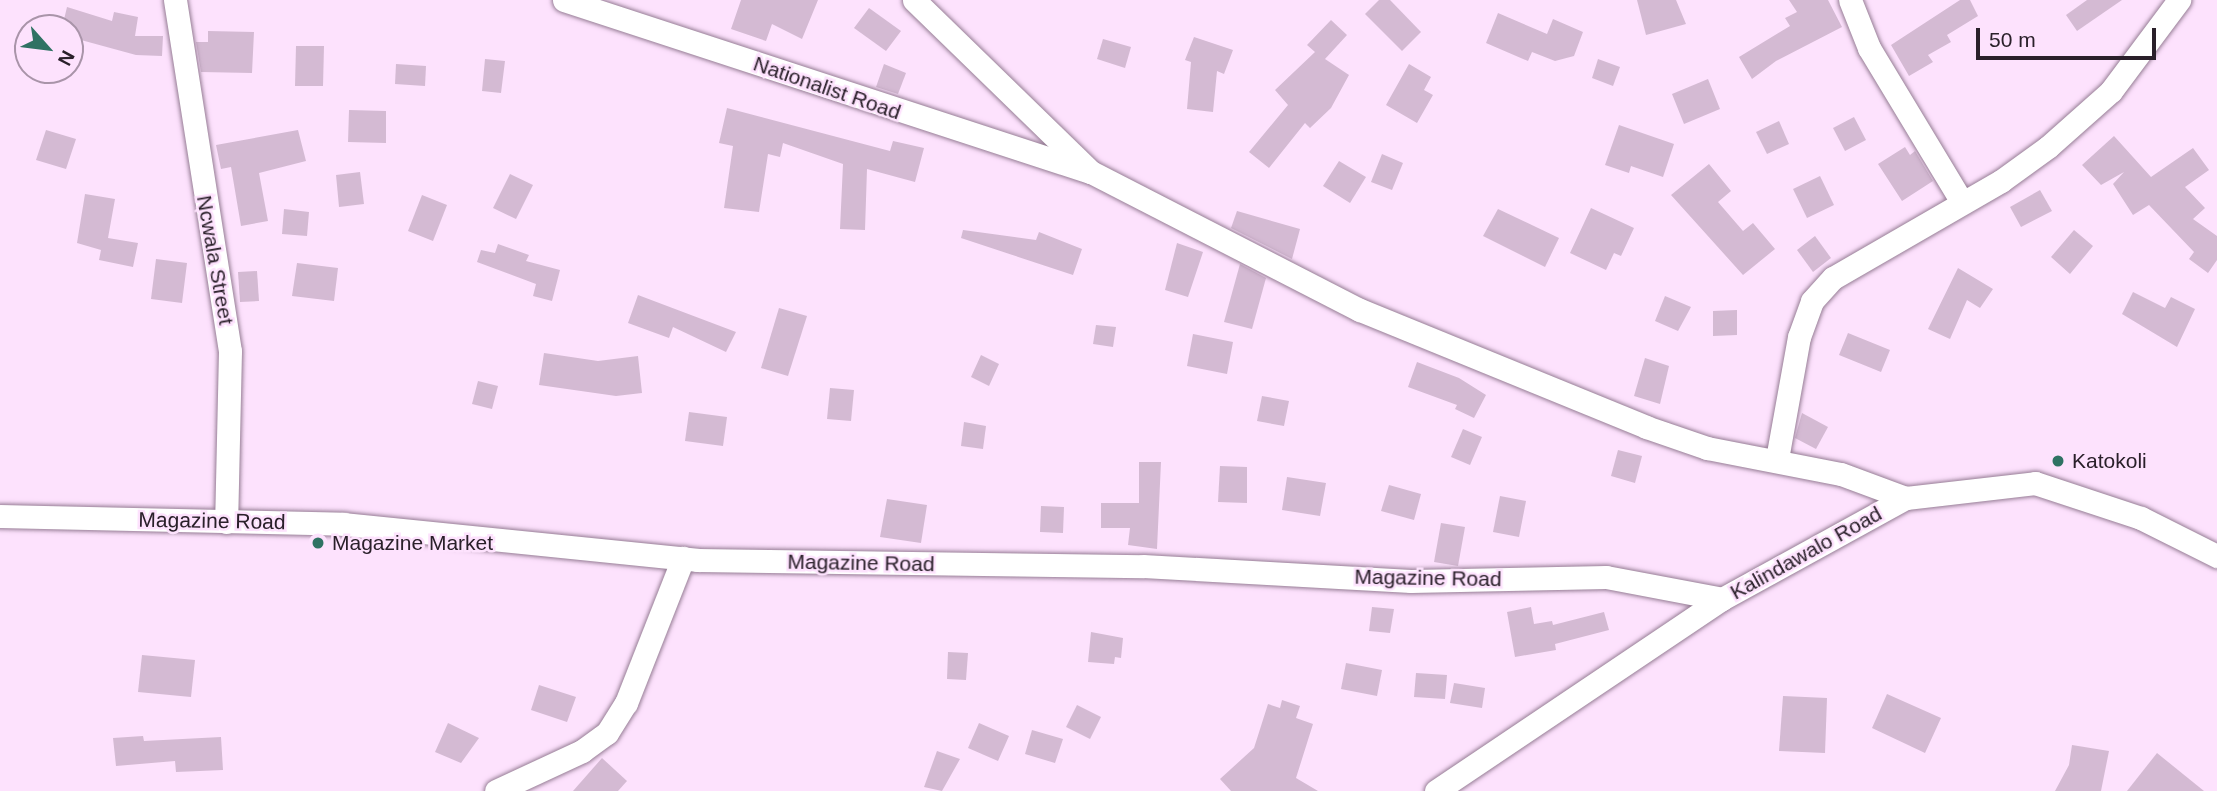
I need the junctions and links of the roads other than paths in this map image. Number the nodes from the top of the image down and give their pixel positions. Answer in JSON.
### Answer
{"nodes":[{"id":1,"x":175,"y":0,"type":"edge"},
{"id":2,"x":564,"y":0,"type":"edge"},
{"id":3,"x":914,"y":0,"type":"edge"},
{"id":4,"x":1850,"y":0,"type":"edge"},
{"id":5,"x":2179,"y":0,"type":"edge"},
{"id":6,"x":1091,"y":172,"type":"junction"},
{"id":7,"x":1962,"y":202,"type":"junction"},
{"id":8,"x":1777,"y":459,"type":"junction"},
{"id":9,"x":1906,"y":498,"type":"junction"},
{"id":10,"x":0,"y":516,"type":"edge"},
{"id":11,"x":226,"y":522,"type":"junction"},
{"id":12,"x":2217,"y":556,"type":"edge"},
{"id":13,"x":683,"y":558,"type":"junction"},
{"id":14,"x":1722,"y":599,"type":"junction"},
{"id":15,"x":496,"y":791,"type":"edge"},
{"id":16,"x":1436,"y":791,"type":"edge"}],
"edges":[{"from":1,"to":11,"type":"street","name":"Ncwala Street"},
{"from":2,"to":6,"type":"street","name":"Nationalist Road"},
{"from":3,"to":6,"type":"street"},
{"from":4,"to":7,"type":"street"},
{"from":5,"to":7,"type":"street"},
{"from":6,"to":8,"type":"street"},
{"from":7,"to":8,"type":"street"},
{"from":8,"to":9,"type":"street"},
{"from":9,"to":12,"type":"street","name":"Kalindawalo Road"},
{"from":9,"to":14,"type":"street","name":"Kalindawalo Road"},
{"from":10,"to":11,"type":"street","name":"Magazine Road"},
{"from":11,"to":13,"type":"street","name":"Magazine Road"},
{"from":13,"to":14,"type":"street","name":"Magazine Road"},
{"from":13,"to":15,"type":"street"},
{"from":14,"to":16,"type":"street","name":"Kalindawalo Road"}]}
